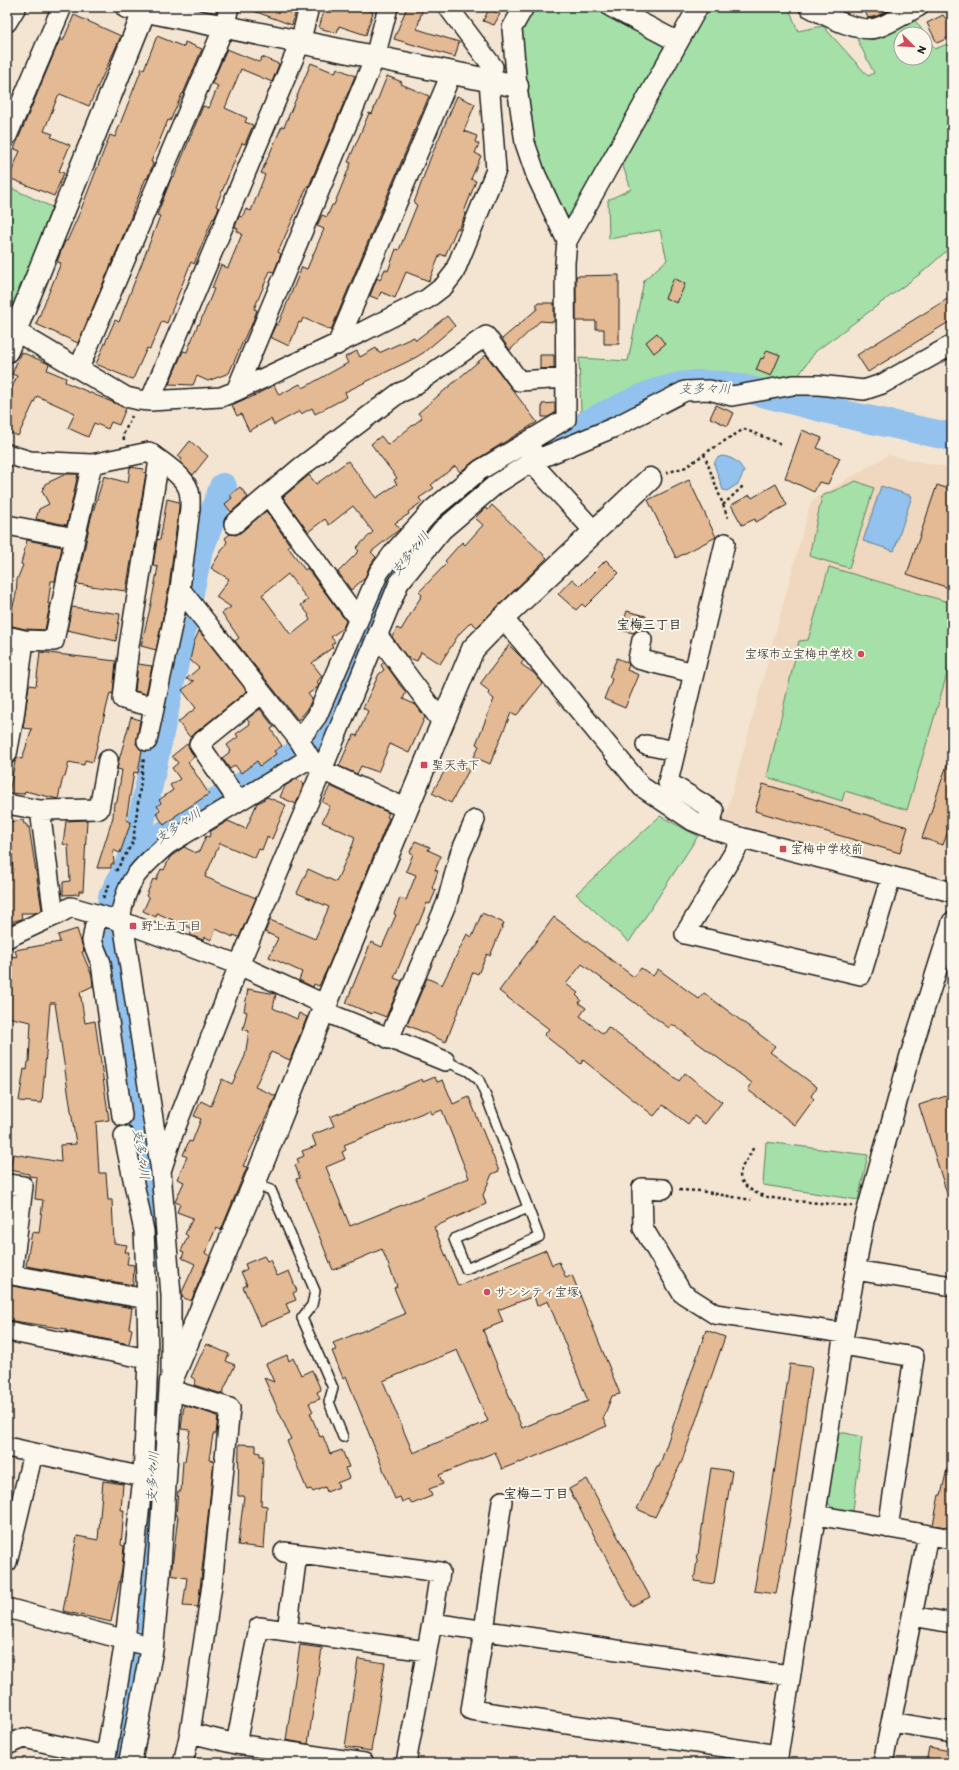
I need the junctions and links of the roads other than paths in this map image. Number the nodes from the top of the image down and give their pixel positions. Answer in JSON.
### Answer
{"nodes":[{"id":1,"x":16,"y":7,"type":"edge"},
{"id":2,"x":62,"y":7,"type":"edge"},
{"id":3,"x":309,"y":7,"type":"edge"},
{"id":4,"x":388,"y":7,"type":"edge"},
{"id":5,"x":448,"y":7,"type":"edge"},
{"id":6,"x":524,"y":7,"type":"edge"},
{"id":7,"x":611,"y":7,"type":"edge"},
{"id":8,"x":698,"y":7,"type":"edge"},
{"id":9,"x":918,"y":7,"type":"edge"},
{"id":10,"x":140,"y":8,"type":"edge"},
{"id":11,"x":817,"y":9,"type":"edge"},
{"id":12,"x":227,"y":17,"type":"edge"},
{"id":13,"x":7,"y":22,"type":"edge"},
{"id":14,"x":678,"y":42,"type":"junction"},
{"id":15,"x":300,"y":43,"type":"junction"},
{"id":16,"x":375,"y":57,"type":"junction"},
{"id":17,"x":451,"y":74,"type":"junction"},
{"id":18,"x":489,"y":81,"type":"junction"},
{"id":19,"x":517,"y":86,"type":"junction"},
{"id":20,"x":7,"y":136,"type":"edge"},
{"id":21,"x":567,"y":241,"type":"junction"},
{"id":22,"x":10,"y":336,"type":"edge"},
{"id":23,"x":337,"y":344,"type":"junction"},
{"id":24,"x":952,"y":345,"type":"edge"},
{"id":25,"x":79,"y":368,"type":"junction"},
{"id":26,"x":566,"y":378,"type":"junction"},
{"id":27,"x":236,"y":391,"type":"junction"},
{"id":28,"x":145,"y":401,"type":"junction"},
{"id":29,"x":534,"y":438,"type":"junction"},
{"id":30,"x":7,"y":454,"type":"edge"},
{"id":31,"x":159,"y":460,"type":"junction"},
{"id":32,"x":531,"y":462,"type":"junction"},
{"id":33,"x":92,"y":464,"type":"junction"},
{"id":34,"x":650,"y":479,"type":"road end"},
{"id":35,"x":268,"y":496,"type":"junction"},
{"id":36,"x":234,"y":524,"type":"dead end"},
{"id":37,"x":7,"y":525,"type":"edge"},
{"id":38,"x":594,"y":531,"type":"junction"},
{"id":39,"x":75,"y":538,"type":"junction"},
{"id":40,"x":725,"y":543,"type":"dead end"},
{"id":41,"x":180,"y":589,"type":"junction"},
{"id":42,"x":503,"y":618,"type":"junction"},
{"id":43,"x":358,"y":620,"type":"junction"},
{"id":44,"x":378,"y":636,"type":"junction"},
{"id":45,"x":16,"y":638,"type":"edge"},
{"id":46,"x":642,"y":640,"type":"dead end"},
{"id":47,"x":694,"y":673,"type":"junction"},
{"id":48,"x":262,"y":693,"type":"junction"},
{"id":49,"x":154,"y":707,"type":"junction"},
{"id":50,"x":10,"y":716,"type":"edge"},
{"id":51,"x":442,"y":722,"type":"junction"},
{"id":52,"x":299,"y":740,"type":"junction"},
{"id":53,"x":646,"y":745,"type":"dead end"},
{"id":54,"x":146,"y":750,"type":"road end"},
{"id":55,"x":675,"y":751,"type":"junction"},
{"id":56,"x":7,"y":754,"type":"edge"},
{"id":57,"x":108,"y":760,"type":"dead end"},
{"id":58,"x":316,"y":764,"type":"junction"},
{"id":59,"x":238,"y":802,"type":"junction"},
{"id":60,"x":7,"y":804,"type":"edge"},
{"id":61,"x":407,"y":808,"type":"junction"},
{"id":62,"x":40,"y":810,"type":"junction"},
{"id":63,"x":475,"y":820,"type":"dead end"},
{"id":64,"x":709,"y":827,"type":"junction"},
{"id":65,"x":743,"y":838,"type":"junction"},
{"id":66,"x":891,"y":877,"type":"junction"},
{"id":67,"x":952,"y":892,"type":"edge"},
{"id":68,"x":99,"y":914,"type":"junction"},
{"id":69,"x":54,"y":916,"type":"junction"},
{"id":70,"x":122,"y":922,"type":"junction"},
{"id":71,"x":952,"y":922,"type":"edge"},
{"id":72,"x":7,"y":938,"type":"edge"},
{"id":73,"x":239,"y":965,"type":"junction"},
{"id":74,"x":324,"y":1008,"type":"junction"},
{"id":75,"x":389,"y":1038,"type":"junction"},
{"id":76,"x":445,"y":1061,"type":"joint"},
{"id":77,"x":122,"y":1116,"type":"dead end"},
{"id":78,"x":124,"y":1136,"type":"dead end"},
{"id":79,"x":161,"y":1171,"type":"junction"},
{"id":80,"x":7,"y":1184,"type":"edge"},
{"id":81,"x":254,"y":1184,"type":"junction"},
{"id":82,"x":663,"y":1189,"type":"dead end"},
{"id":83,"x":528,"y":1208,"type":"junction"},
{"id":84,"x":855,"y":1270,"type":"junction"},
{"id":85,"x":952,"y":1286,"type":"edge"},
{"id":86,"x":147,"y":1299,"type":"junction"},
{"id":87,"x":7,"y":1331,"type":"edge"},
{"id":88,"x":843,"y":1339,"type":"junction"},
{"id":89,"x":148,"y":1359,"type":"junction"},
{"id":90,"x":171,"y":1386,"type":"junction"},
{"id":91,"x":343,"y":1437,"type":"dead end"},
{"id":92,"x":7,"y":1447,"type":"edge"},
{"id":93,"x":32,"y":1453,"type":"junction"},
{"id":94,"x":143,"y":1477,"type":"junction"},
{"id":95,"x":502,"y":1501,"type":"dead end"},
{"id":96,"x":816,"y":1515,"type":"junction"},
{"id":97,"x":888,"y":1528,"type":"junction"},
{"id":98,"x":928,"y":1535,"type":"junction"},
{"id":99,"x":952,"y":1539,"type":"edge"},
{"id":100,"x":7,"y":1562,"type":"edge"},
{"id":101,"x":7,"y":1608,"type":"edge"},
{"id":102,"x":912,"y":1616,"type":"junction"},
{"id":103,"x":432,"y":1623,"type":"junction"},
{"id":104,"x":952,"y":1623,"type":"edge"},
{"id":105,"x":287,"y":1631,"type":"junction"},
{"id":106,"x":484,"y":1631,"type":"junction"},
{"id":107,"x":137,"y":1643,"type":"junction"},
{"id":108,"x":426,"y":1651,"type":"junction"},
{"id":109,"x":789,"y":1675,"type":"junction"},
{"id":110,"x":891,"y":1722,"type":"junction"},
{"id":111,"x":952,"y":1732,"type":"edge"},
{"id":112,"x":190,"y":1733,"type":"junction"},
{"id":113,"x":236,"y":1744,"type":"junction"},
{"id":114,"x":7,"y":1745,"type":"edge"},
{"id":115,"x":309,"y":1759,"type":"edge"},
{"id":116,"x":777,"y":1759,"type":"edge"},
{"id":117,"x":105,"y":1760,"type":"edge"},
{"id":118,"x":130,"y":1763,"type":"edge"},
{"id":119,"x":183,"y":1763,"type":"edge"},
{"id":120,"x":364,"y":1763,"type":"edge"},
{"id":121,"x":406,"y":1763,"type":"edge"},
{"id":122,"x":883,"y":1763,"type":"edge"}],
"edges":[{"from":1,"to":13,"type":"street"},
{"from":2,"to":20,"type":"street"},
{"from":3,"to":15,"type":"street"},
{"from":4,"to":16,"type":"street"},
{"from":5,"to":18,"type":"street"},
{"from":6,"to":19,"type":"street"},
{"from":7,"to":14,"type":"street"},
{"from":8,"to":14,"type":"street"},
{"from":9,"to":11,"type":"street"},
{"from":10,"to":12,"type":"street"},
{"from":10,"to":22,"type":"street"},
{"from":12,"to":15,"type":"street"},
{"from":12,"to":25,"type":"street"},
{"from":14,"to":21,"type":"street"},
{"from":15,"to":16,"type":"street"},
{"from":15,"to":28,"type":"street"},
{"from":16,"to":17,"type":"street"},
{"from":16,"to":27,"type":"street"},
{"from":17,"to":18,"type":"street"},
{"from":17,"to":23,"type":"street"},
{"from":18,"to":19,"type":"street"},
{"from":18,"to":23,"type":"street"},
{"from":19,"to":21,"type":"street"},
{"from":21,"to":26,"type":"street"},
{"from":22,"to":25,"type":"street"},
{"from":23,"to":27,"type":"street"},
{"from":24,"to":32,"type":"street"},
{"from":25,"to":28,"type":"street"},
{"from":26,"to":29,"type":"street"},
{"from":26,"to":35,"type":"street"},
{"from":27,"to":28,"type":"street"},
{"from":29,"to":32,"type":"street"},
{"from":29,"to":43,"type":"street"},
{"from":30,"to":33,"type":"street"},
{"from":31,"to":33,"type":"street"},
{"from":31,"to":41,"type":"street"},
{"from":31,"to":49,"type":"street"},
{"from":32,"to":38,"type":"street"},
{"from":32,"to":44,"type":"street"},
{"from":33,"to":39,"type":"street"},
{"from":34,"to":38,"type":"street"},
{"from":35,"to":36,"type":"street"},
{"from":35,"to":43,"type":"street"},
{"from":37,"to":39,"type":"street"},
{"from":38,"to":42,"type":"street"},
{"from":39,"to":45,"type":"street"},
{"from":40,"to":47,"type":"street"},
{"from":41,"to":48,"type":"street"},
{"from":41,"to":49,"type":"street"},
{"from":42,"to":51,"type":"street"},
{"from":42,"to":64,"type":"street"},
{"from":43,"to":52,"type":"street"},
{"from":44,"to":51,"type":"street"},
{"from":44,"to":58,"type":"street"},
{"from":45,"to":50,"type":"street"},
{"from":46,"to":47,"type":"street"},
{"from":47,"to":55,"type":"street"},
{"from":48,"to":52,"type":"street"},
{"from":48,"to":59,"type":"street"},
{"from":49,"to":54,"type":"street"},
{"from":50,"to":56,"type":"street"},
{"from":51,"to":61,"type":"street"},
{"from":52,"to":58,"type":"street"},
{"from":53,"to":55,"type":"street"},
{"from":55,"to":64,"type":"street"},
{"from":57,"to":62,"type":"street"},
{"from":58,"to":59,"type":"street"},
{"from":58,"to":61,"type":"street"},
{"from":58,"to":73,"type":"street"},
{"from":59,"to":70,"type":"street"},
{"from":60,"to":62,"type":"street"},
{"from":61,"to":74,"type":"street"},
{"from":62,"to":69,"type":"street"},
{"from":63,"to":75,"type":"street"},
{"from":64,"to":65,"type":"street"},
{"from":65,"to":66,"type":"street"},
{"from":65,"to":66,"type":"street"},
{"from":66,"to":67,"type":"street"},
{"from":68,"to":69,"type":"street"},
{"from":68,"to":70,"type":"street"},
{"from":68,"to":77,"type":"street"},
{"from":69,"to":72,"type":"street"},
{"from":70,"to":73,"type":"street"},
{"from":70,"to":79,"type":"street"},
{"from":71,"to":84,"type":"street"},
{"from":73,"to":74,"type":"street"},
{"from":73,"to":79,"type":"street"},
{"from":74,"to":75,"type":"street"},
{"from":74,"to":81,"type":"street"},
{"from":75,"to":76,"type":"street"},
{"from":76,"to":83,"type":"lane"},
{"from":78,"to":86,"type":"street"},
{"from":79,"to":90,"type":"street"},
{"from":80,"to":86,"type":"street"},
{"from":81,"to":90,"type":"street"},
{"from":81,"to":91,"type":"lane"},
{"from":82,"to":88,"type":"street"},
{"from":83,"to":83,"type":"lane"},
{"from":84,"to":85,"type":"street"},
{"from":84,"to":88,"type":"street"},
{"from":86,"to":89,"type":"street"},
{"from":87,"to":89,"type":"street"},
{"from":88,"to":96,"type":"street"},
{"from":88,"to":97,"type":"street"},
{"from":89,"to":94,"type":"street"},
{"from":90,"to":107,"type":"street"},
{"from":90,"to":112,"type":"street"},
{"from":92,"to":93,"type":"street"},
{"from":93,"to":94,"type":"street"},
{"from":93,"to":100,"type":"street"},
{"from":94,"to":107,"type":"street"},
{"from":95,"to":106,"type":"street"},
{"from":96,"to":97,"type":"street"},
{"from":96,"to":109,"type":"street"},
{"from":97,"to":98,"type":"street"},
{"from":98,"to":99,"type":"street"},
{"from":98,"to":102,"type":"street"},
{"from":101,"to":107,"type":"street"},
{"from":102,"to":104,"type":"street"},
{"from":102,"to":110,"type":"street"},
{"from":103,"to":105,"type":"street"},
{"from":103,"to":106,"type":"street"},
{"from":103,"to":108,"type":"street"},
{"from":105,"to":108,"type":"street"},
{"from":105,"to":113,"type":"street"},
{"from":106,"to":109,"type":"street"},
{"from":106,"to":116,"type":"street"},
{"from":107,"to":117,"type":"street"},
{"from":107,"to":118,"type":"street"},
{"from":108,"to":121,"type":"street"},
{"from":109,"to":116,"type":"street"},
{"from":110,"to":111,"type":"street"},
{"from":110,"to":122,"type":"street"},
{"from":112,"to":113,"type":"street"},
{"from":112,"to":119,"type":"street"},
{"from":113,"to":115,"type":"street"},
{"from":114,"to":117,"type":"street"},
{"from":115,"to":120,"type":"street"}]}
